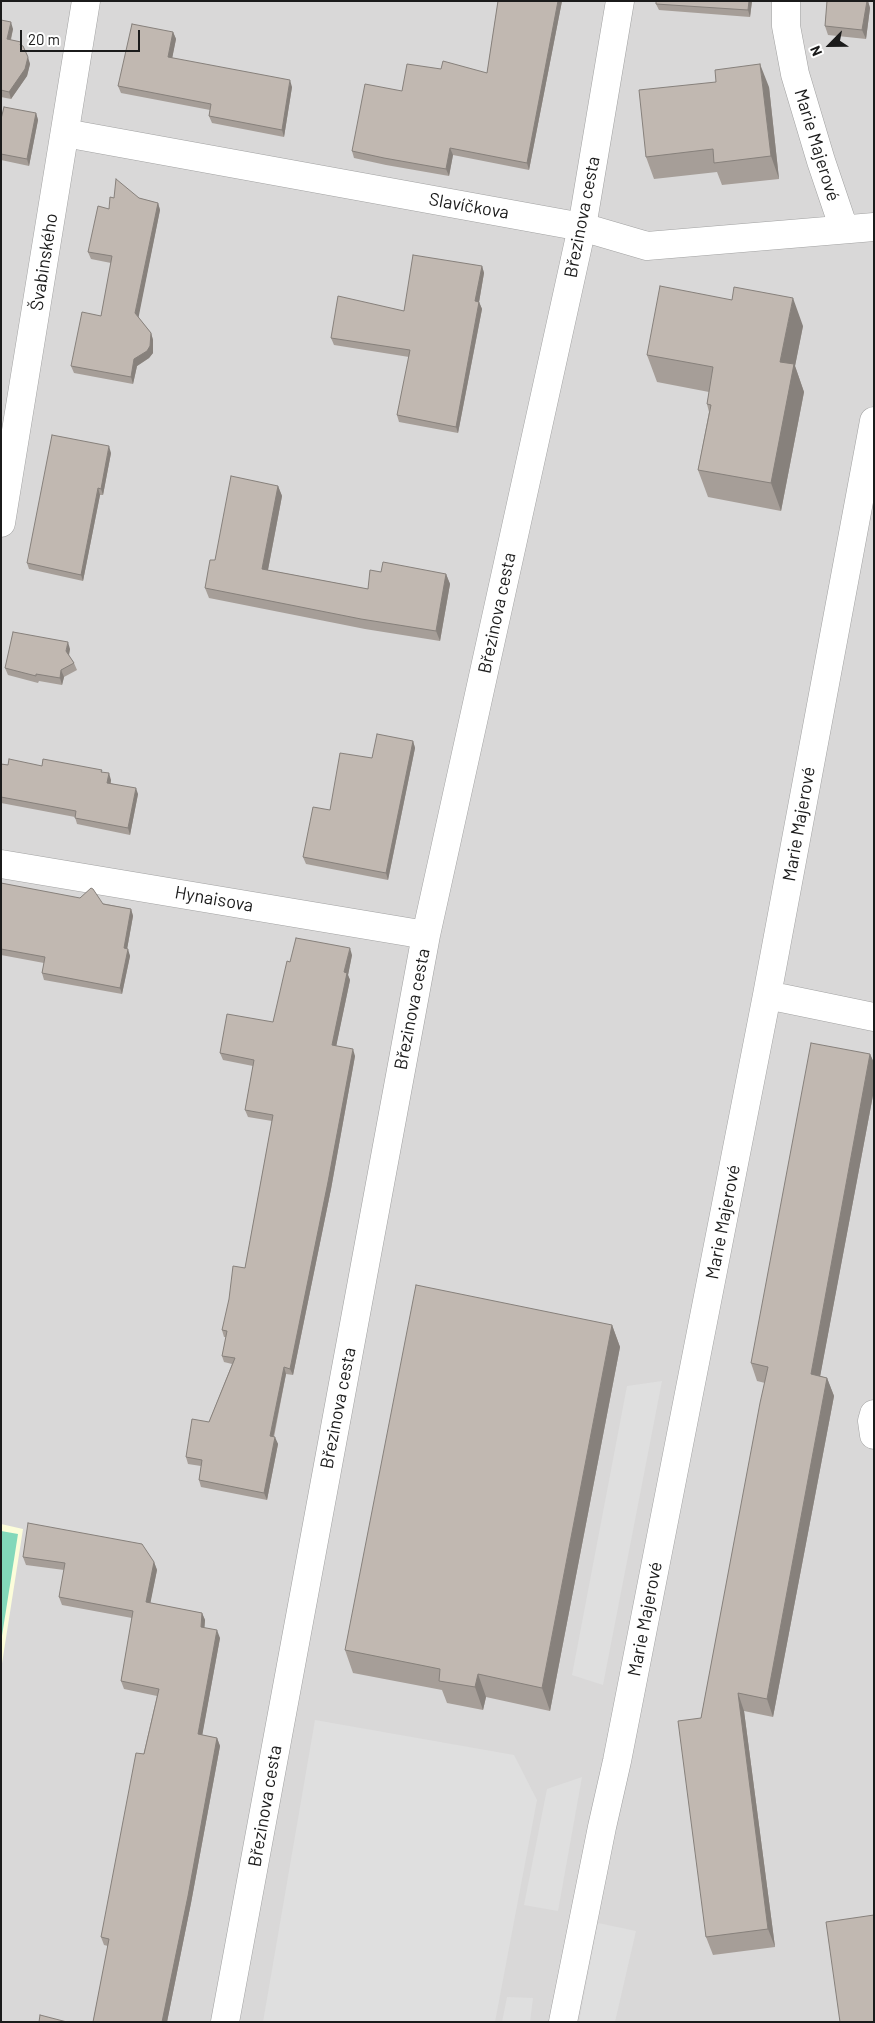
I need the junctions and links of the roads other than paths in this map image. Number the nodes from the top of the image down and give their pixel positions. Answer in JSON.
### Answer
{"nodes":[{"id":1,"x":86,"y":1,"type":"edge"},
{"id":2,"x":620,"y":1,"type":"edge"},
{"id":3,"x":786,"y":1,"type":"edge"},
{"id":4,"x":65,"y":133,"type":"junction"},
{"id":5,"x":582,"y":227,"type":"junction"},
{"id":6,"x":874,"y":227,"type":"edge"},
{"id":7,"x":844,"y":229,"type":"junction"},
{"id":8,"x":874,"y":421,"type":"edge"},
{"id":9,"x":1,"y":523,"type":"edge"},
{"id":10,"x":1,"y":864,"type":"edge"},
{"id":11,"x":426,"y":935,"type":"junction"},
{"id":12,"x":767,"y":995,"type":"junction"},
{"id":13,"x":874,"y":1017,"type":"edge"},
{"id":14,"x":874,"y":1414,"type":"edge"},
{"id":15,"x":874,"y":1435,"type":"edge"},
{"id":16,"x":225,"y":2022,"type":"edge"},
{"id":17,"x":563,"y":2022,"type":"edge"}],
"edges":[{"from":1,"to":4,"type":"street","name":"Švabinského"},
{"from":2,"to":5,"type":"street","name":"Březinova cesta"},
{"from":3,"to":7,"type":"street","name":"Marie Majerové"},
{"from":4,"to":5,"type":"street","name":"Slavíčkova"},
{"from":4,"to":9,"type":"street","name":"Švabinského"},
{"from":5,"to":7,"type":"street","name":"Slavíčkova"},
{"from":5,"to":11,"type":"street","name":"Březinova cesta"},
{"from":6,"to":7,"type":"street","name":"Slavíčkova"},
{"from":8,"to":12,"type":"street","name":"Marie Majerové"},
{"from":10,"to":11,"type":"street","name":"Hynaisova"},
{"from":11,"to":16,"type":"street","name":"Březinova cesta"},
{"from":12,"to":13,"type":"street"},
{"from":12,"to":17,"type":"street","name":"Marie Majerové"},
{"from":14,"to":15,"type":"street"}]}
